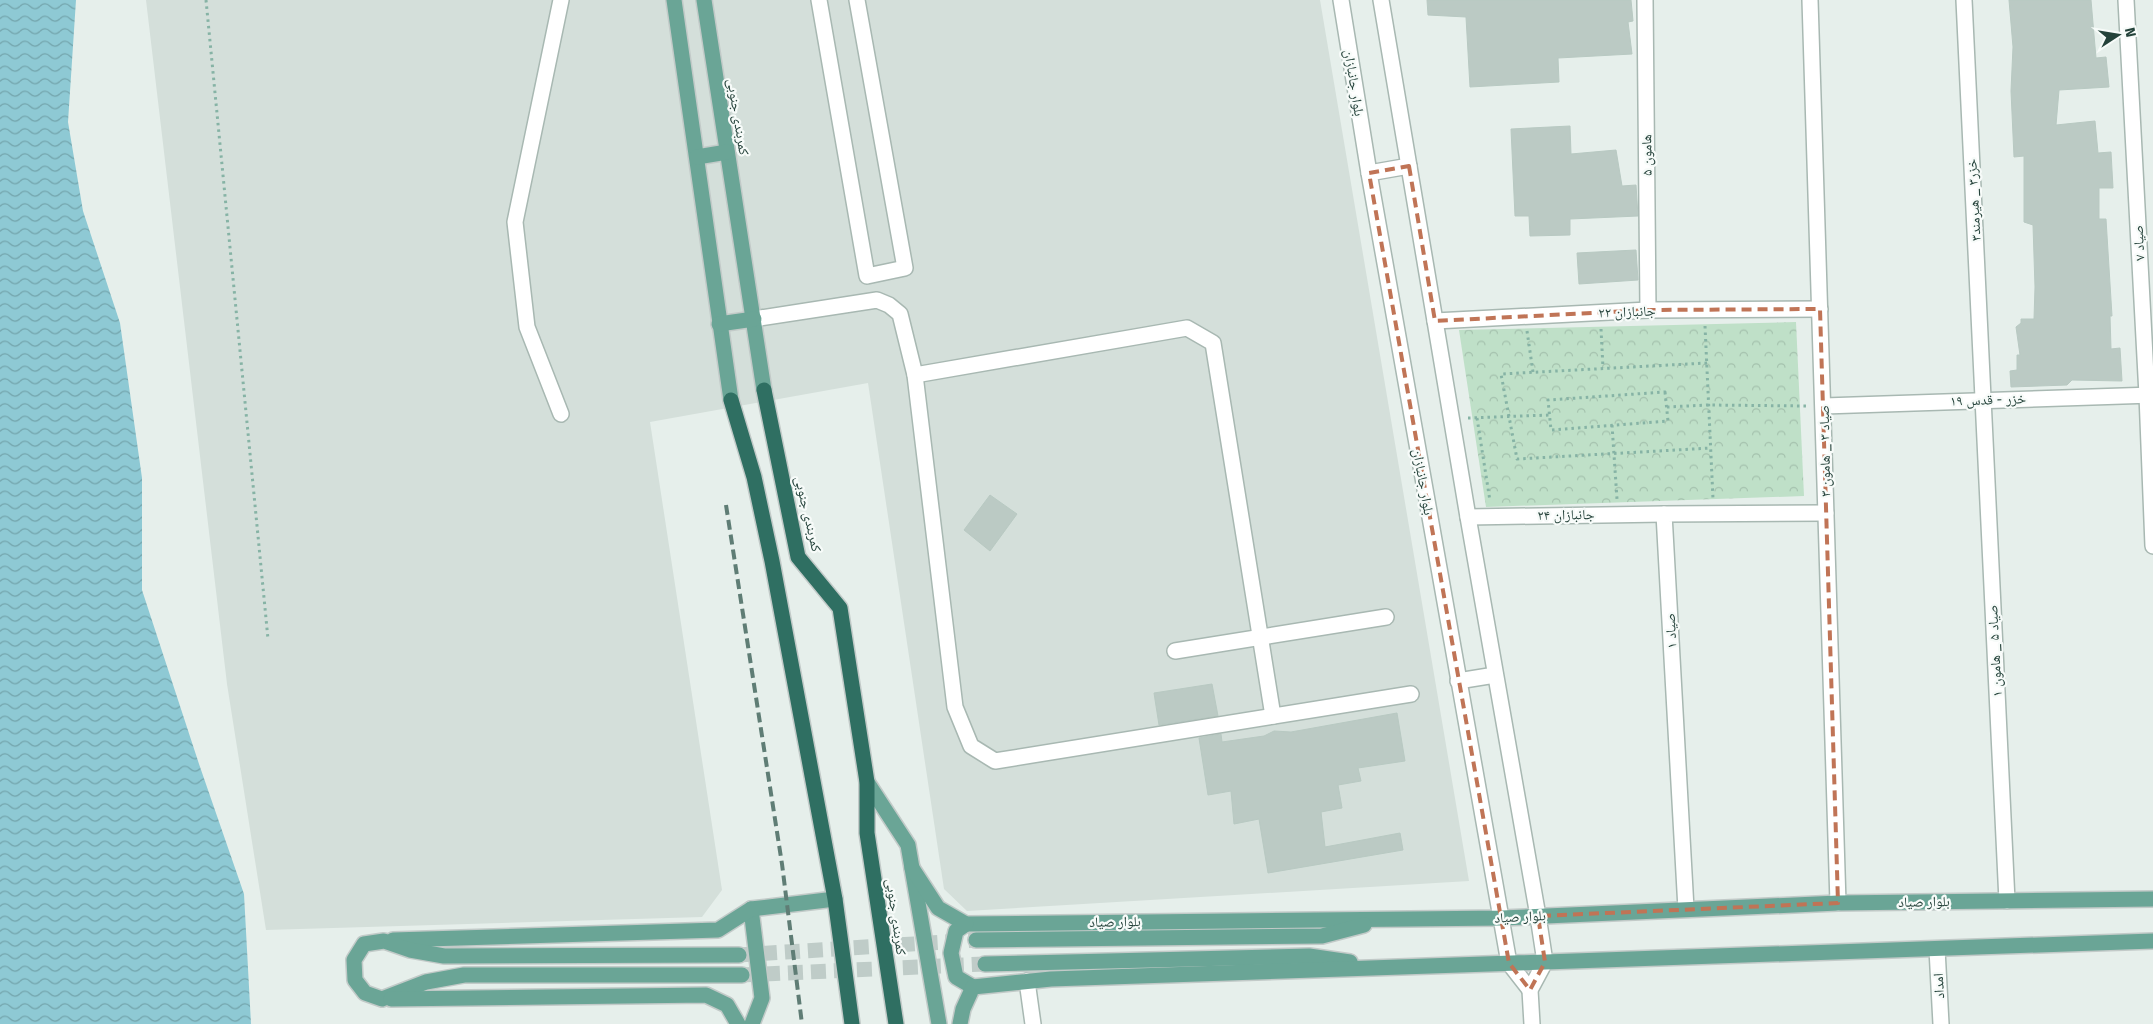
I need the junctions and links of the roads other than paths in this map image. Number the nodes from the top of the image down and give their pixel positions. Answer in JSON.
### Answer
{"nodes":[{"id":1,"x":561,"y":0,"type":"edge"},
{"id":2,"x":674,"y":0,"type":"edge"},
{"id":3,"x":704,"y":0,"type":"edge"},
{"id":4,"x":819,"y":0,"type":"edge"},
{"id":5,"x":857,"y":0,"type":"edge"},
{"id":6,"x":1341,"y":0,"type":"edge"},
{"id":7,"x":1381,"y":0,"type":"edge"},
{"id":8,"x":1645,"y":0,"type":"edge"},
{"id":9,"x":1810,"y":0,"type":"edge"},
{"id":10,"x":1964,"y":0,"type":"edge"},
{"id":11,"x":2126,"y":0,"type":"edge"},
{"id":12,"x":727,"y":152,"type":"junction"},
{"id":13,"x":697,"y":157,"type":"junction"},
{"id":14,"x":1409,"y":166,"type":"junction"},
{"id":15,"x":1369,"y":173,"type":"junction"},
{"id":16,"x":867,"y":276,"type":"junction"},
{"id":17,"x":872,"y":301,"type":"junction"},
{"id":18,"x":1820,"y":308,"type":"junction"},
{"id":19,"x":1648,"y":310,"type":"junction"},
{"id":20,"x":754,"y":319,"type":"junction"},
{"id":21,"x":1435,"y":321,"type":"junction"},
{"id":22,"x":720,"y":324,"type":"junction"},
{"id":23,"x":915,"y":375,"type":"junction"},
{"id":24,"x":764,"y":390,"type":"joint"},
{"id":25,"x":2150,"y":395,"type":"edge"},
{"id":26,"x":731,"y":400,"type":"joint"},
{"id":27,"x":1983,"y":400,"type":"junction"},
{"id":28,"x":1824,"y":406,"type":"junction"},
{"id":29,"x":561,"y":414,"type":"dead end"},
{"id":30,"x":782,"y":473,"type":"junction"},
{"id":31,"x":754,"y":477,"type":"junction"},
{"id":32,"x":1826,"y":513,"type":"junction"},
{"id":33,"x":1664,"y":514,"type":"junction"},
{"id":34,"x":1468,"y":517,"type":"junction"},
{"id":35,"x":2153,"y":546,"type":"edge"},
{"id":36,"x":1386,"y":616,"type":"dead end"},
{"id":37,"x":1260,"y":637,"type":"junction"},
{"id":38,"x":1175,"y":651,"type":"dead end"},
{"id":39,"x":1496,"y":675,"type":"junction"},
{"id":40,"x":1458,"y":681,"type":"junction"},
{"id":41,"x":1411,"y":694,"type":"dead end"},
{"id":42,"x":1273,"y":716,"type":"junction"},
{"id":43,"x":867,"y":782,"type":"junction"},
{"id":44,"x":912,"y":868,"type":"junction"},
{"id":45,"x":835,"y":899,"type":"junction"},
{"id":46,"x":2153,"y":899,"type":"edge"},
{"id":47,"x":2007,"y":901,"type":"junction"},
{"id":48,"x":1838,"y":903,"type":"junction"},
{"id":49,"x":752,"y":909,"type":"junction"},
{"id":50,"x":1686,"y":909,"type":"junction"},
{"id":51,"x":1538,"y":916,"type":"junction"},
{"id":52,"x":1502,"y":918,"type":"junction"},
{"id":53,"x":1390,"y":919,"type":"junction"},
{"id":54,"x":966,"y":924,"type":"junction"},
{"id":55,"x":976,"y":940,"type":"tunnel mouth"},
{"id":56,"x":384,"y":941,"type":"junction"},
{"id":57,"x":2153,"y":941,"type":"edge"},
{"id":58,"x":1937,"y":949,"type":"junction"},
{"id":59,"x":739,"y":955,"type":"tunnel mouth"},
{"id":60,"x":1545,"y":962,"type":"junction"},
{"id":61,"x":985,"y":964,"type":"tunnel mouth"},
{"id":62,"x":1509,"y":964,"type":"junction"},
{"id":63,"x":1383,"y":968,"type":"junction"},
{"id":64,"x":742,"y":974,"type":"tunnel mouth"},
{"id":65,"x":1026,"y":981,"type":"junction"},
{"id":66,"x":973,"y":987,"type":"junction"},
{"id":67,"x":1530,"y":990,"type":"junction"},
{"id":68,"x":382,"y":999,"type":"junction"},
{"id":69,"x":738,"y":1024,"type":"edge"},
{"id":70,"x":752,"y":1024,"type":"edge"},
{"id":71,"x":852,"y":1024,"type":"edge"},
{"id":72,"x":896,"y":1024,"type":"edge"},
{"id":73,"x":939,"y":1024,"type":"edge"},
{"id":74,"x":960,"y":1024,"type":"edge"},
{"id":75,"x":1033,"y":1024,"type":"edge"},
{"id":76,"x":1532,"y":1024,"type":"edge"},
{"id":77,"x":1941,"y":1024,"type":"edge"}],
"edges":[{"from":1,"to":29,"type":"street"},
{"from":2,"to":13,"type":"main road"},
{"from":3,"to":12,"type":"main road","name":"کمربندی جنوبی"},
{"from":4,"to":16,"type":"street"},
{"from":5,"to":16,"type":"street"},
{"from":6,"to":15,"type":"street","name":"بلوار جانبازان"},
{"from":7,"to":14,"type":"street"},
{"from":8,"to":19,"type":"street","name":"هامون ۵"},
{"from":9,"to":18,"type":"street","name":"صیاد ۳ _ هامون ۳"},
{"from":10,"to":27,"type":"street","name":"خزر۳ _ هیرمند۳"},
{"from":11,"to":25,"type":"street","name":"صیاد ۷"},
{"from":12,"to":13,"type":"main road"},
{"from":12,"to":20,"type":"main road","name":"کمربندی جنوبی"},
{"from":13,"to":22,"type":"main road"},
{"from":14,"to":15,"type":"street"},
{"from":14,"to":21,"type":"street"},
{"from":15,"to":40,"type":"street","name":"بلوار جانبازان"},
{"from":16,"to":17,"type":"street"},
{"from":17,"to":20,"type":"street"},
{"from":17,"to":23,"type":"street"},
{"from":18,"to":19,"type":"street","name":"جانبازان ۲۲"},
{"from":18,"to":28,"type":"street","name":"صیاد ۳ _ هامون ۳"},
{"from":19,"to":21,"type":"street","name":"جانبازان ۲۲"},
{"from":20,"to":22,"type":"main road"},
{"from":20,"to":24,"type":"main road","name":"کمربندی جنوبی"},
{"from":21,"to":34,"type":"street"},
{"from":22,"to":26,"type":"main road"},
{"from":23,"to":37,"type":"street"},
{"from":23,"to":42,"type":"street"},
{"from":24,"to":30,"type":"highway","name":"کمربندی جنوبی"},
{"from":25,"to":27,"type":"street","name":"خزر - قدس ۱۹"},
{"from":25,"to":35,"type":"street","name":"صیاد ۷"},
{"from":26,"to":31,"type":"highway"},
{"from":27,"to":28,"type":"street","name":"خزر - قدس ۱۹"},
{"from":27,"to":47,"type":"street","name":"صیاد ۵ _ هامون ۱"},
{"from":28,"to":32,"type":"street","name":"صیاد ۳ _ هامون ۳"},
{"from":30,"to":31,"type":"highway"},
{"from":30,"to":43,"type":"highway","name":"کمربندی جنوبی"},
{"from":31,"to":45,"type":"highway"},
{"from":32,"to":33,"type":"street"},
{"from":32,"to":48,"type":"street","name":"صیاد ۳ _ هامون ۳"},
{"from":33,"to":34,"type":"street","name":"جانبازان ۲۴"},
{"from":33,"to":50,"type":"street","name":"صیاد ۱"},
{"from":34,"to":39,"type":"street"},
{"from":36,"to":37,"type":"street"},
{"from":37,"to":38,"type":"street"},
{"from":37,"to":42,"type":"street"},
{"from":39,"to":40,"type":"street"},
{"from":39,"to":51,"type":"street"},
{"from":40,"to":52,"type":"street","name":"بلوار جانبازان"},
{"from":41,"to":42,"type":"street"},
{"from":43,"to":44,"type":"main road"},
{"from":43,"to":72,"type":"highway","name":"کمربندی جنوبی"},
{"from":44,"to":54,"type":"main road"},
{"from":44,"to":73,"type":"main road"},
{"from":45,"to":49,"type":"main road"},
{"from":45,"to":71,"type":"highway"},
{"from":46,"to":47,"type":"main road","name":"بلوار صیاد"},
{"from":47,"to":48,"type":"main road","name":"بلوار صیاد"},
{"from":48,"to":50,"type":"main road","name":"بلوار صیاد"},
{"from":49,"to":56,"type":"main road"},
{"from":49,"to":70,"type":"main road"},
{"from":50,"to":51,"type":"main road","name":"بلوار صیاد"},
{"from":51,"to":52,"type":"main road","name":"بلوار صیاد"},
{"from":51,"to":60,"type":"street"},
{"from":52,"to":53,"type":"main road","name":"بلوار صیاد"},
{"from":52,"to":62,"type":"street","name":"بلوار جانبازان"},
{"from":53,"to":54,"type":"main road","name":"بلوار صیاد"},
{"from":53,"to":55,"type":"main road"},
{"from":54,"to":66,"type":"main road"},
{"from":56,"to":59,"type":"main road"},
{"from":56,"to":68,"type":"main road"},
{"from":57,"to":58,"type":"main road"},
{"from":58,"to":60,"type":"main road"},
{"from":58,"to":77,"type":"street","name":"امداد"},
{"from":60,"to":62,"type":"main road"},
{"from":60,"to":67,"type":"street"},
{"from":61,"to":63,"type":"main road"},
{"from":62,"to":63,"type":"main road"},
{"from":62,"to":67,"type":"street"},
{"from":63,"to":65,"type":"main road"},
{"from":64,"to":68,"type":"main road"},
{"from":65,"to":66,"type":"main road"},
{"from":65,"to":75,"type":"street"},
{"from":66,"to":74,"type":"main road"},
{"from":67,"to":76,"type":"street"},
{"from":68,"to":69,"type":"main road"}]}
